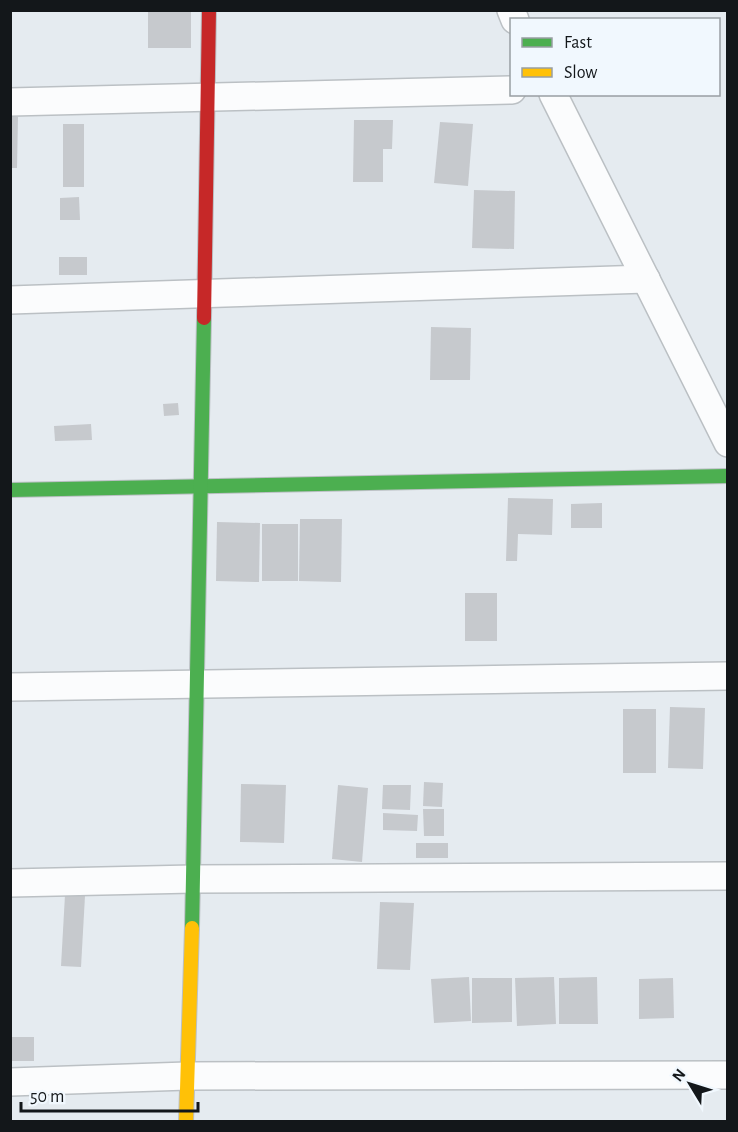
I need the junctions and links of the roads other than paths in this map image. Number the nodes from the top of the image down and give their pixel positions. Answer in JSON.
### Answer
{"nodes":[{"id":1,"x":210,"y":10,"type":"edge"},
{"id":2,"x":510,"y":90,"type":"edge"},
{"id":3,"x":554,"y":96,"type":"edge"},
{"id":4,"x":208,"y":99,"type":"junction"},
{"id":5,"x":10,"y":102,"type":"edge"},
{"id":6,"x":646,"y":279,"type":"junction"},
{"id":7,"x":204,"y":296,"type":"junction"},
{"id":8,"x":10,"y":300,"type":"edge"},
{"id":9,"x":728,"y":443,"type":"edge"},
{"id":10,"x":728,"y":476,"type":"edge"},
{"id":11,"x":200,"y":488,"type":"junction"},
{"id":12,"x":10,"y":490,"type":"edge"},
{"id":13,"x":728,"y":676,"type":"edge"},
{"id":14,"x":197,"y":684,"type":"junction"},
{"id":15,"x":10,"y":687,"type":"edge"},
{"id":16,"x":728,"y":876,"type":"edge"},
{"id":17,"x":193,"y":879,"type":"junction"},
{"id":18,"x":10,"y":883,"type":"edge"},
{"id":19,"x":728,"y":1075,"type":"edge"},
{"id":20,"x":187,"y":1077,"type":"junction"},
{"id":21,"x":10,"y":1082,"type":"edge"},
{"id":22,"x":186,"y":1122,"type":"edge"}],
"edges":[{"from":1,"to":4,"type":"street"},
{"from":2,"to":4,"type":"street"},
{"from":3,"to":6,"type":"street"},
{"from":4,"to":5,"type":"street"},
{"from":4,"to":7,"type":"street"},
{"from":6,"to":7,"type":"street"},
{"from":6,"to":9,"type":"street"},
{"from":7,"to":8,"type":"street"},
{"from":7,"to":11,"type":"street"},
{"from":10,"to":11,"type":"street"},
{"from":11,"to":12,"type":"street"},
{"from":11,"to":14,"type":"street"},
{"from":13,"to":14,"type":"street"},
{"from":14,"to":15,"type":"street"},
{"from":14,"to":17,"type":"street"},
{"from":16,"to":17,"type":"street"},
{"from":17,"to":18,"type":"street"},
{"from":17,"to":20,"type":"street"},
{"from":19,"to":20,"type":"street"},
{"from":20,"to":21,"type":"street"},
{"from":20,"to":22,"type":"street"}]}
